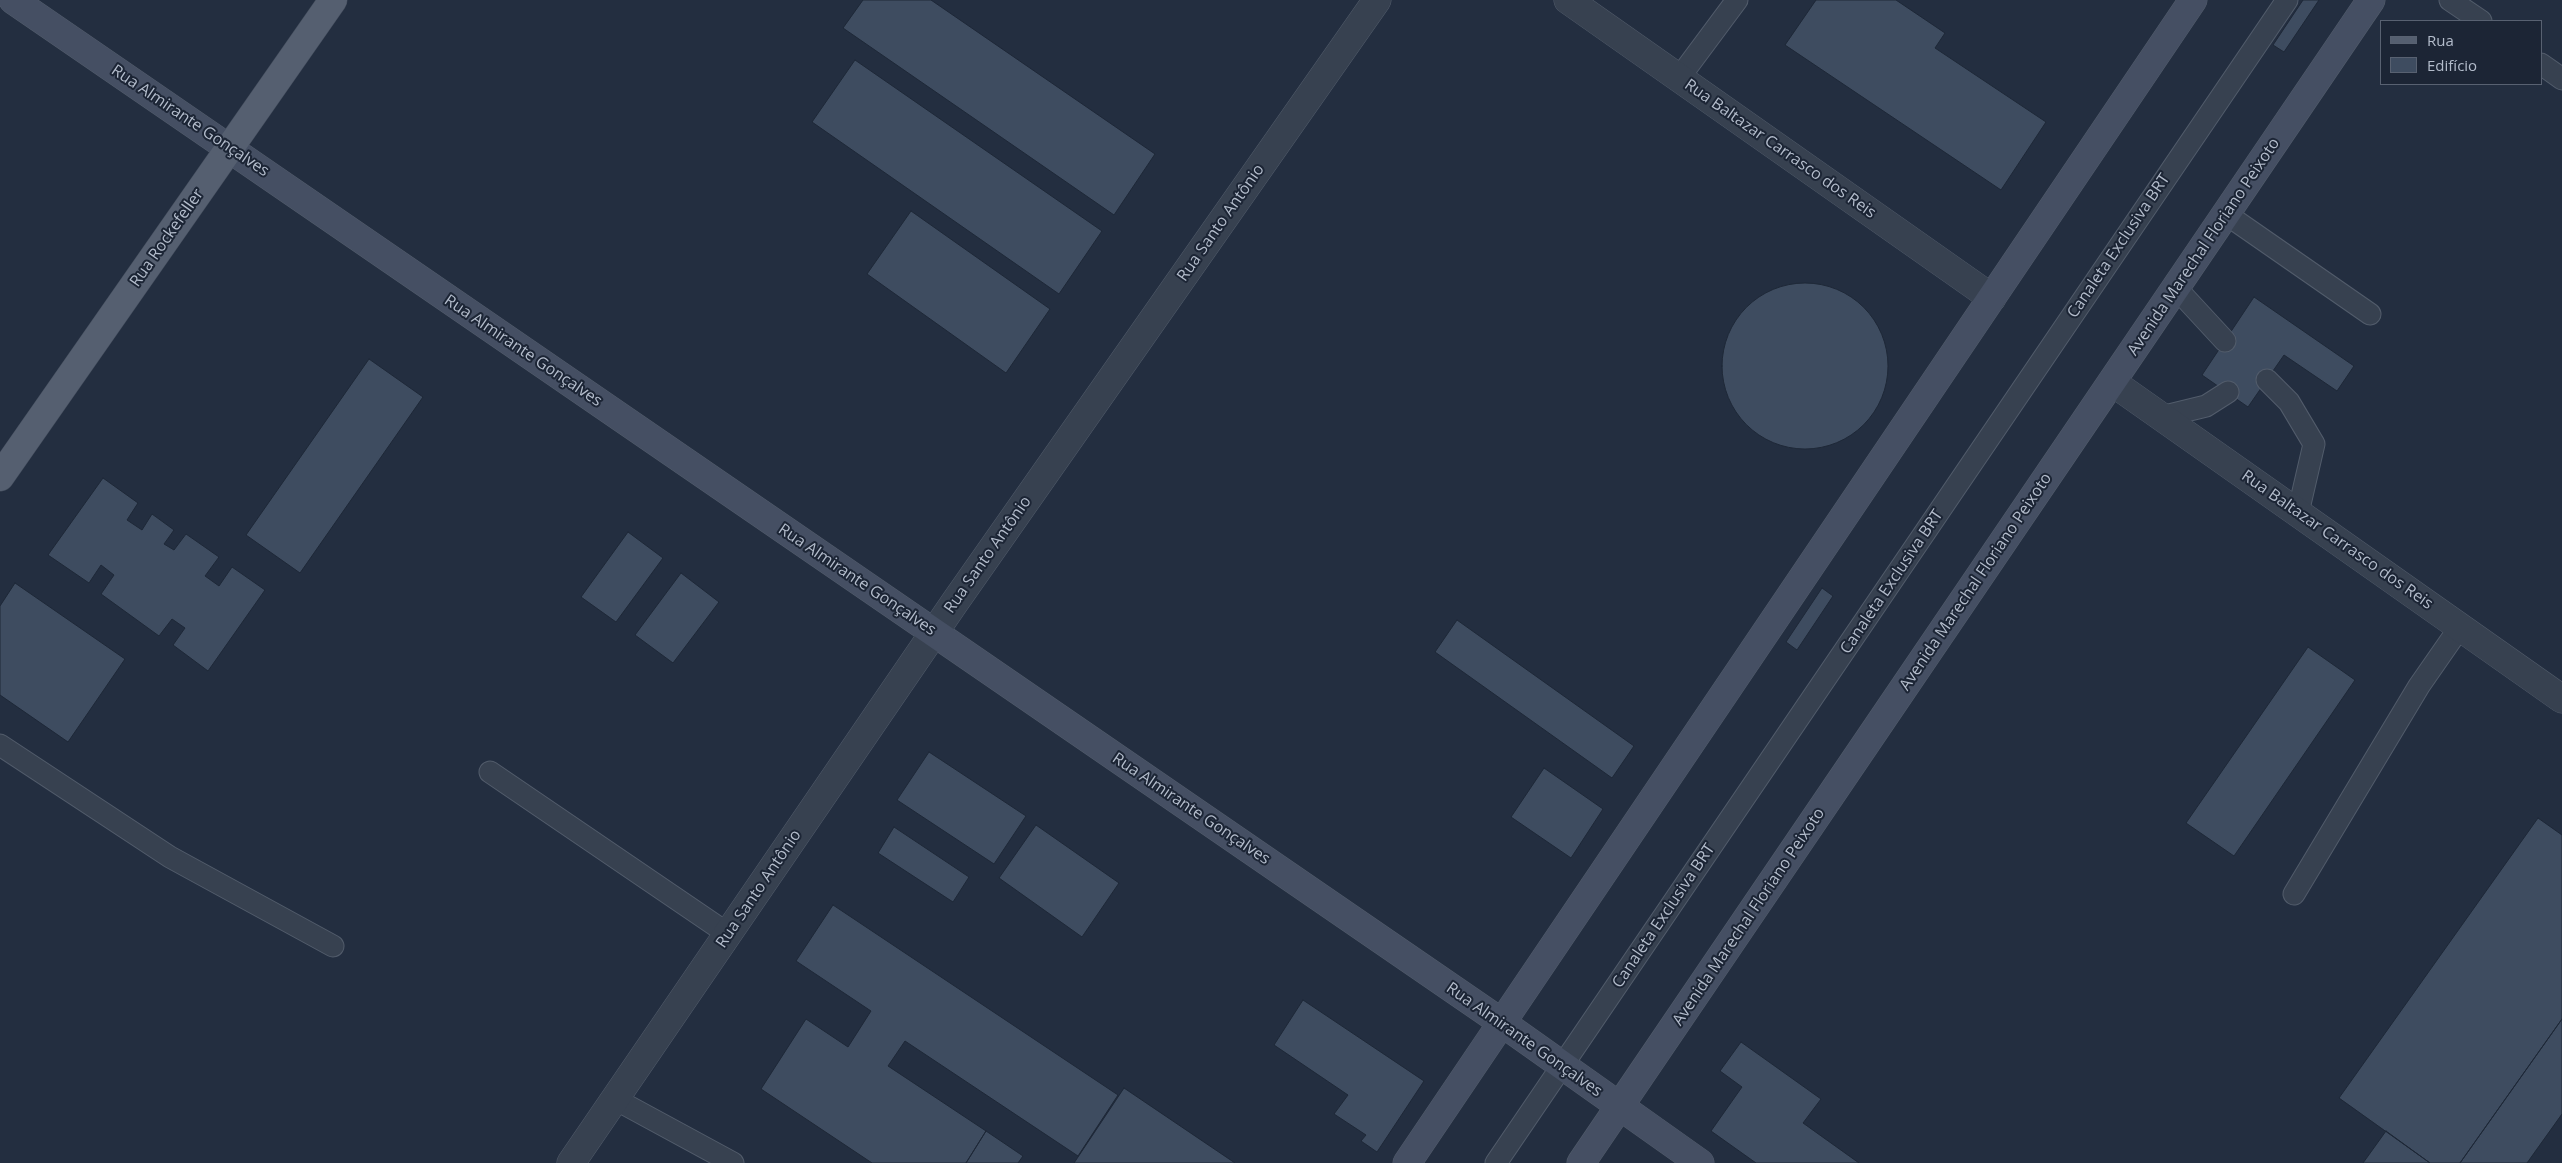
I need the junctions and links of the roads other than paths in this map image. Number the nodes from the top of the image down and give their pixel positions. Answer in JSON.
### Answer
{"nodes":[{"id":1,"x":13,"y":0,"type":"edge"},
{"id":2,"x":333,"y":0,"type":"edge"},
{"id":3,"x":1377,"y":0,"type":"edge"},
{"id":4,"x":1568,"y":0,"type":"edge"},
{"id":5,"x":1737,"y":0,"type":"edge"},
{"id":6,"x":2193,"y":0,"type":"edge"},
{"id":7,"x":2287,"y":0,"type":"edge"},
{"id":8,"x":2371,"y":0,"type":"edge"},
{"id":9,"x":2450,"y":0,"type":"edge"},
{"id":10,"x":2480,"y":20,"type":"edge"},
{"id":11,"x":2542,"y":65,"type":"edge"},
{"id":12,"x":1679,"y":78,"type":"junction"},
{"id":13,"x":2562,"y":78,"type":"edge"},
{"id":14,"x":229,"y":149,"type":"junction"},
{"id":15,"x":2226,"y":214,"type":"junction"},
{"id":16,"x":2176,"y":288,"type":"junction"},
{"id":17,"x":1992,"y":298,"type":"junction"},
{"id":18,"x":2370,"y":314,"type":"dead end"},
{"id":19,"x":2225,"y":341,"type":"dead end"},
{"id":20,"x":2267,"y":380,"type":"dead end"},
{"id":21,"x":2112,"y":382,"type":"junction"},
{"id":22,"x":2228,"y":392,"type":"dead end"},
{"id":23,"x":2161,"y":417,"type":"junction"},
{"id":24,"x":0,"y":476,"type":"edge"},
{"id":25,"x":2298,"y":513,"type":"junction"},
{"id":26,"x":2460,"y":627,"type":"junction"},
{"id":27,"x":934,"y":633,"type":"junction"},
{"id":28,"x":2562,"y":699,"type":"edge"},
{"id":29,"x":0,"y":745,"type":"edge"},
{"id":30,"x":490,"y":772,"type":"dead end"},
{"id":31,"x":2294,"y":894,"type":"dead end"},
{"id":32,"x":728,"y":934,"type":"junction"},
{"id":33,"x":333,"y":946,"type":"dead end"},
{"id":34,"x":1501,"y":1022,"type":"junction"},
{"id":35,"x":1562,"y":1066,"type":"junction"},
{"id":36,"x":615,"y":1099,"type":"junction"},
{"id":37,"x":1620,"y":1107,"type":"junction"},
{"id":38,"x":571,"y":1163,"type":"edge"},
{"id":39,"x":733,"y":1163,"type":"edge"},
{"id":40,"x":1407,"y":1163,"type":"edge"},
{"id":41,"x":1496,"y":1163,"type":"edge"},
{"id":42,"x":1581,"y":1163,"type":"edge"},
{"id":43,"x":1700,"y":1163,"type":"edge"}],
"edges":[{"from":1,"to":14,"type":"street","name":"Rua Almirante Gonçalves"},
{"from":2,"to":14,"type":"main road","name":"Rua Rockefeller"},
{"from":3,"to":27,"type":"street","name":"Rua Santo Antônio"},
{"from":4,"to":12,"type":"street","name":"Rua Baltazar Carrasco dos Reis"},
{"from":5,"to":12,"type":"lane"},
{"from":6,"to":17,"type":"street"},
{"from":7,"to":35,"type":"lane","name":"Canaleta Exclusiva BRT"},
{"from":8,"to":15,"type":"street","name":"Avenida Marechal Floriano Peixoto"},
{"from":9,"to":10,"type":"lane"},
{"from":11,"to":13,"type":"lane"},
{"from":12,"to":17,"type":"street","name":"Rua Baltazar Carrasco dos Reis"},
{"from":14,"to":24,"type":"main road","name":"Rua Rockefeller"},
{"from":14,"to":27,"type":"street","name":"Rua Almirante Gonçalves"},
{"from":15,"to":16,"type":"street","name":"Avenida Marechal Floriano Peixoto"},
{"from":15,"to":18,"type":"lane"},
{"from":16,"to":19,"type":"lane"},
{"from":16,"to":21,"type":"street","name":"Avenida Marechal Floriano Peixoto"},
{"from":17,"to":34,"type":"street"},
{"from":20,"to":25,"type":"lane"},
{"from":21,"to":23,"type":"street","name":"Rua Baltazar Carrasco dos Reis"},
{"from":21,"to":37,"type":"street","name":"Avenida Marechal Floriano Peixoto"},
{"from":22,"to":23,"type":"lane"},
{"from":23,"to":25,"type":"street","name":"Rua Baltazar Carrasco dos Reis"},
{"from":25,"to":26,"type":"street","name":"Rua Baltazar Carrasco dos Reis"},
{"from":26,"to":28,"type":"street","name":"Rua Baltazar Carrasco dos Reis"},
{"from":26,"to":31,"type":"lane"},
{"from":27,"to":32,"type":"street","name":"Rua Santo Antônio"},
{"from":27,"to":34,"type":"street","name":"Rua Almirante Gonçalves"},
{"from":29,"to":33,"type":"lane"},
{"from":30,"to":32,"type":"lane"},
{"from":32,"to":36,"type":"street","name":"Rua Santo Antônio"},
{"from":34,"to":35,"type":"street","name":"Rua Almirante Gonçalves"},
{"from":34,"to":40,"type":"street"},
{"from":35,"to":37,"type":"street","name":"Rua Almirante Gonçalves"},
{"from":35,"to":41,"type":"lane","name":"Canaleta Exclusiva BRT"},
{"from":36,"to":38,"type":"street","name":"Rua Santo Antônio"},
{"from":36,"to":39,"type":"lane"},
{"from":37,"to":42,"type":"street","name":"Avenida Marechal Floriano Peixoto"},
{"from":37,"to":43,"type":"street","name":"Rua Almirante Gonçalves"}]}
